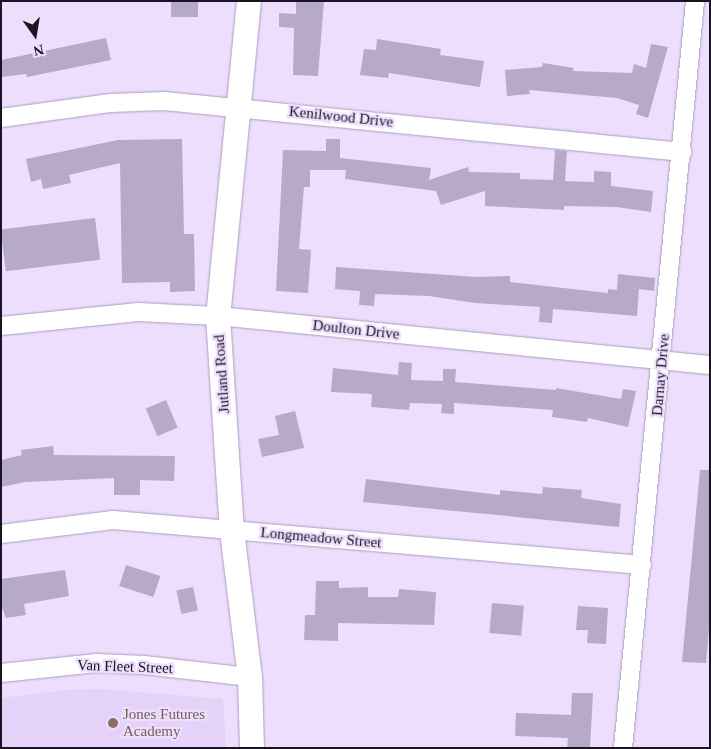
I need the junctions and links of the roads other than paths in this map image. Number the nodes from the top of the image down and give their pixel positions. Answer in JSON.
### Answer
{"nodes":[{"id":1,"x":249,"y":1,"type":"edge"},
{"id":2,"x":695,"y":1,"type":"edge"},
{"id":3,"x":236,"y":107,"type":"junction"},
{"id":4,"x":1,"y":118,"type":"edge"},
{"id":5,"x":682,"y":152,"type":"junction"},
{"id":6,"x":218,"y":316,"type":"junction"},
{"id":7,"x":1,"y":326,"type":"edge"},
{"id":8,"x":662,"y":360,"type":"junction"},
{"id":9,"x":710,"y":365,"type":"edge"},
{"id":10,"x":232,"y":531,"type":"junction"},
{"id":11,"x":1,"y":534,"type":"edge"},
{"id":12,"x":642,"y":565,"type":"junction"},
{"id":13,"x":1,"y":673,"type":"edge"},
{"id":14,"x":250,"y":677,"type":"junction"},
{"id":15,"x":252,"y":748,"type":"edge"},
{"id":16,"x":623,"y":748,"type":"edge"}],
"edges":[{"from":1,"to":3,"type":"street","name":"Jutland Road"},
{"from":2,"to":5,"type":"street","name":"Darnay Drive"},
{"from":3,"to":4,"type":"street","name":"Kenilwood Drive"},
{"from":3,"to":5,"type":"street","name":"Kenilwood Drive"},
{"from":3,"to":6,"type":"street","name":"Jutland Road"},
{"from":5,"to":8,"type":"street","name":"Darnay Drive"},
{"from":6,"to":7,"type":"street","name":"Doulton Drive"},
{"from":6,"to":8,"type":"street","name":"Doulton Drive"},
{"from":6,"to":10,"type":"street","name":"Jutland Road"},
{"from":8,"to":9,"type":"street","name":"Doulton Drive"},
{"from":8,"to":12,"type":"street","name":"Darnay Drive"},
{"from":10,"to":11,"type":"street","name":"Longmeadow Street"},
{"from":10,"to":12,"type":"street","name":"Longmeadow Street"},
{"from":10,"to":14,"type":"street","name":"Jutland Road"},
{"from":12,"to":16,"type":"street","name":"Darnay Drive"},
{"from":13,"to":14,"type":"street","name":"Van Fleet Street"},
{"from":14,"to":15,"type":"street","name":"Jutland Road"}]}
